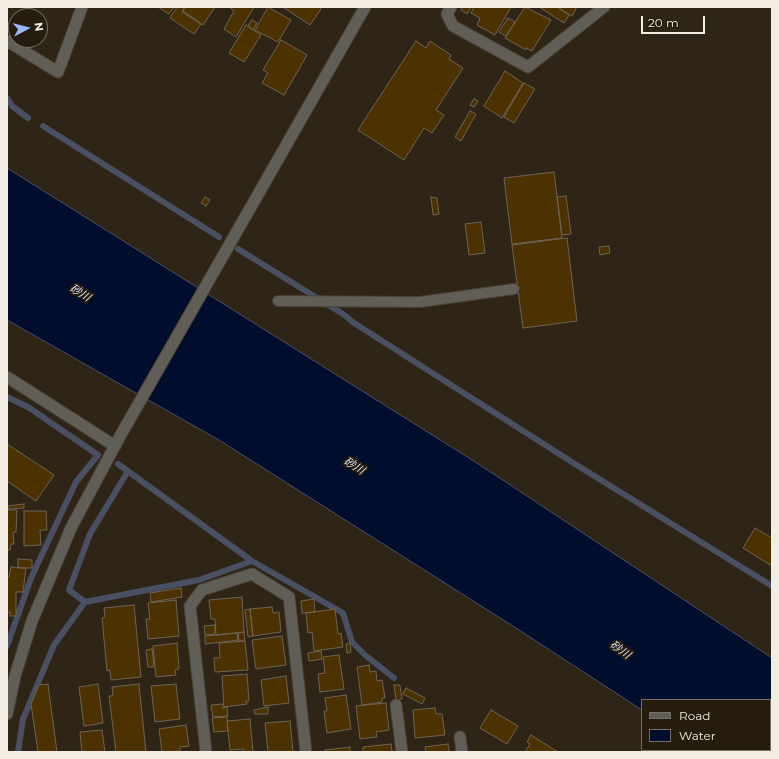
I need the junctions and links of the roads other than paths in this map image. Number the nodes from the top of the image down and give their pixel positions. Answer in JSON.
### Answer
{"nodes":[{"id":1,"x":82,"y":7,"type":"edge"},
{"id":2,"x":365,"y":7,"type":"edge"},
{"id":3,"x":451,"y":7,"type":"edge"},
{"id":4,"x":604,"y":7,"type":"edge"},
{"id":5,"x":7,"y":41,"type":"edge"},
{"id":6,"x":514,"y":289,"type":"dead end"},
{"id":7,"x":278,"y":301,"type":"dead end"},
{"id":8,"x":7,"y":377,"type":"edge"},
{"id":9,"x":117,"y":442,"type":"junction"},
{"id":10,"x":396,"y":705,"type":"dead end"},
{"id":11,"x":7,"y":714,"type":"edge"},
{"id":12,"x":460,"y":737,"type":"dead end"},
{"id":13,"x":206,"y":752,"type":"edge"},
{"id":14,"x":306,"y":752,"type":"edge"},
{"id":15,"x":402,"y":752,"type":"edge"},
{"id":16,"x":462,"y":752,"type":"edge"}],
"edges":[{"from":1,"to":5,"type":"street"},
{"from":2,"to":9,"type":"street"},
{"from":3,"to":4,"type":"street"},
{"from":6,"to":7,"type":"lane"},
{"from":8,"to":9,"type":"street"},
{"from":9,"to":11,"type":"street"},
{"from":10,"to":15,"type":"street"},
{"from":12,"to":16,"type":"street"},
{"from":13,"to":14,"type":"street"}]}
